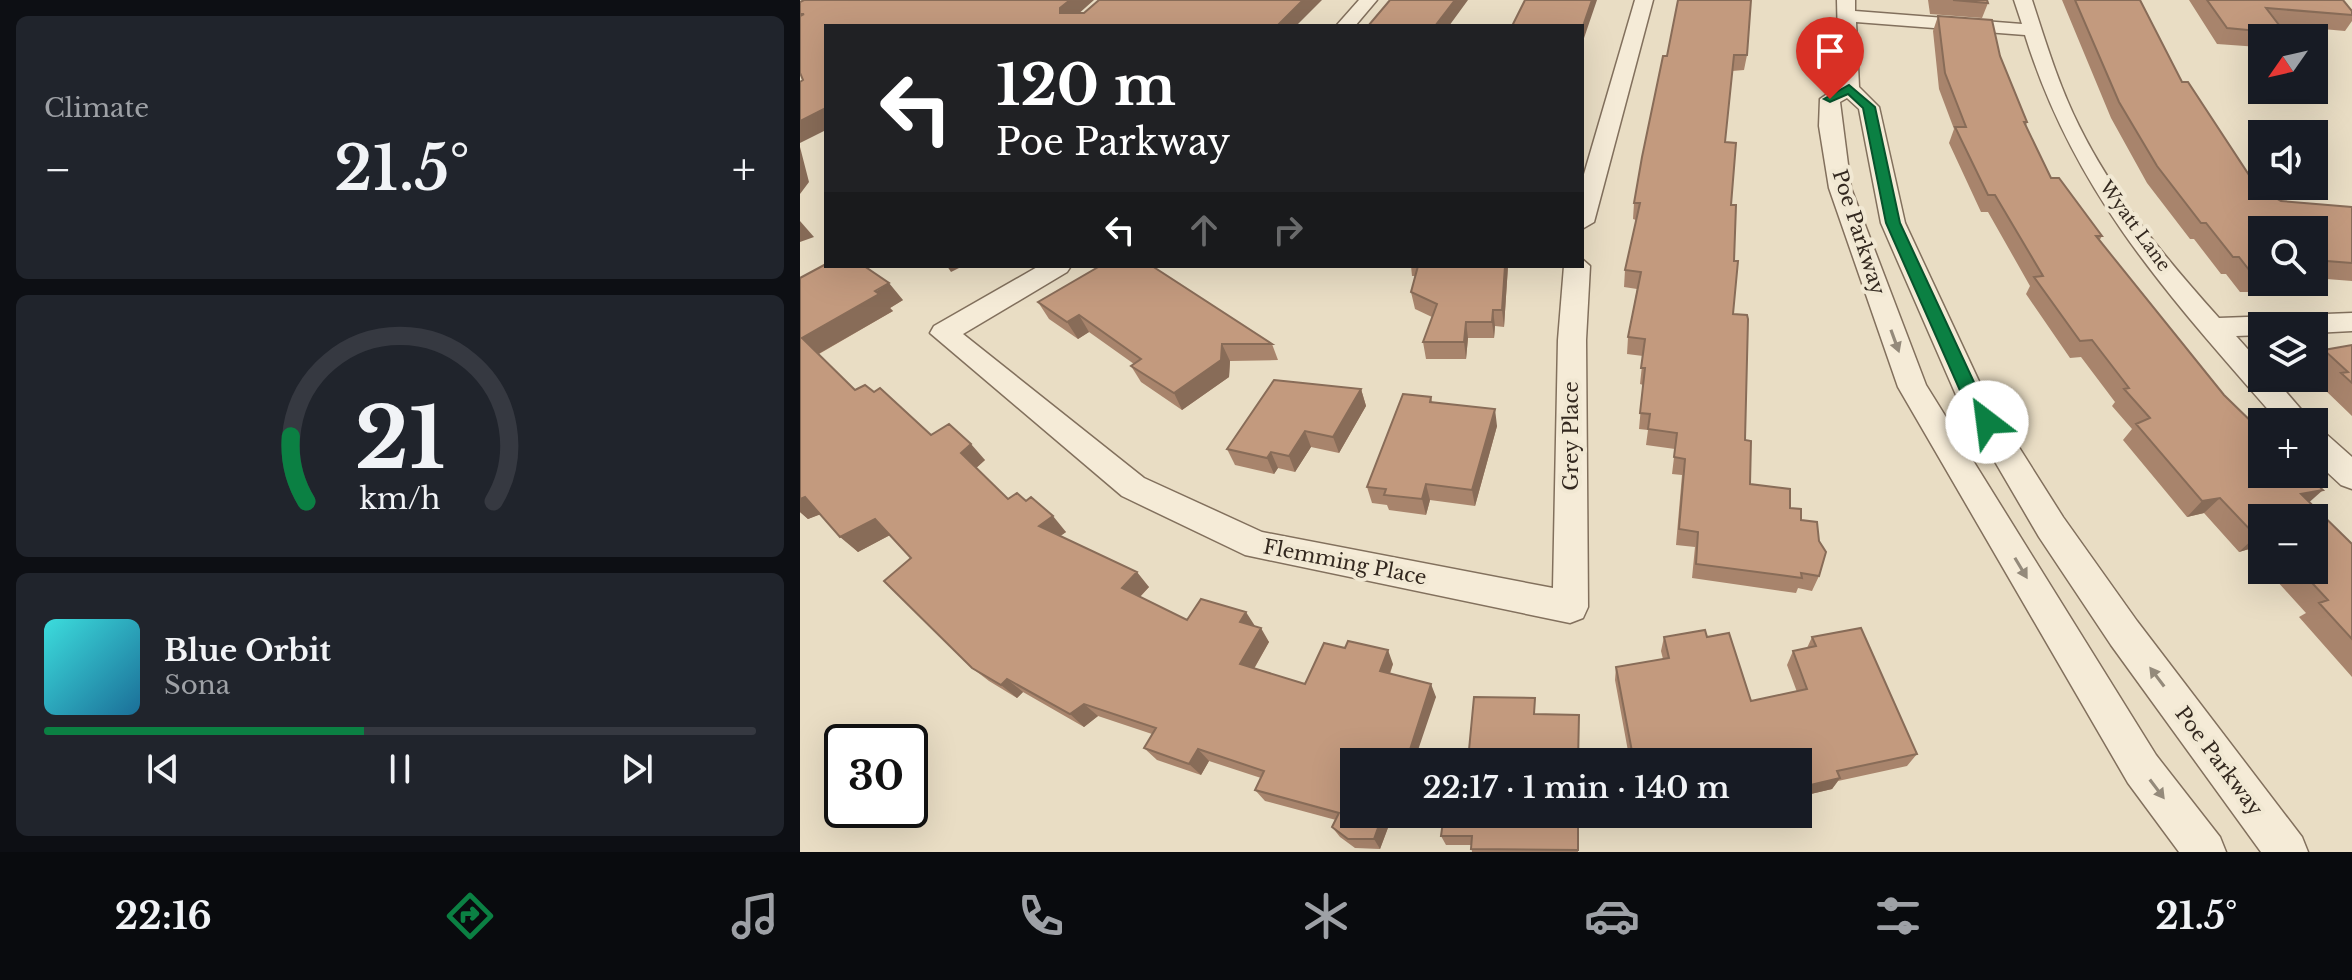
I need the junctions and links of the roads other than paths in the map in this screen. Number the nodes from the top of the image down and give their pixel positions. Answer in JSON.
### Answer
{"nodes":[{"id":1,"x":1368,"y":0,"type":"edge"},
{"id":2,"x":1644,"y":0,"type":"edge"},
{"id":3,"x":2023,"y":0,"type":"edge"},
{"id":4,"x":1846,"y":8,"type":"edge"},
{"id":5,"x":1347,"y":24,"type":"edge"},
{"id":6,"x":2032,"y":30,"type":"junction"},
{"id":7,"x":1849,"y":89,"type":"junction"},
{"id":8,"x":1584,"y":215,"type":"edge"},
{"id":9,"x":1055,"y":268,"type":"edge"},
{"id":10,"x":1577,"y":268,"type":"edge"},
{"id":11,"x":2352,"y":322,"type":"edge"},
{"id":12,"x":2213,"y":328,"type":"junction"},
{"id":13,"x":2284,"y":408,"type":"edge"},
{"id":14,"x":2328,"y":454,"type":"edge"},
{"id":15,"x":2352,"y":476,"type":"edge"},
{"id":16,"x":1570,"y":607,"type":"joint"},
{"id":17,"x":2205,"y":852,"type":"edge"},
{"id":18,"x":2287,"y":852,"type":"edge"}],
"edges":[{"from":1,"to":5,"type":"street"},
{"from":2,"to":8,"type":"street"},
{"from":3,"to":6,"type":"street","name":"Wyatt Lane"},
{"from":4,"to":6,"type":"street"},
{"from":4,"to":7,"type":"street"},
{"from":6,"to":12,"type":"street","name":"Wyatt Lane"},
{"from":7,"to":17,"type":"street","name":"Poe Parkway","one_way":true},
{"from":18,"to":7,"type":"street","name":"Poe Parkway","one_way":true},
{"from":9,"to":16,"type":"street","name":"Flemming Place"},
{"from":10,"to":16,"type":"street","name":"Grey Place"},
{"from":11,"to":12,"type":"street"},
{"from":12,"to":13,"type":"street","name":"Wyatt Lane"},
{"from":14,"to":15,"type":"street"}]}
